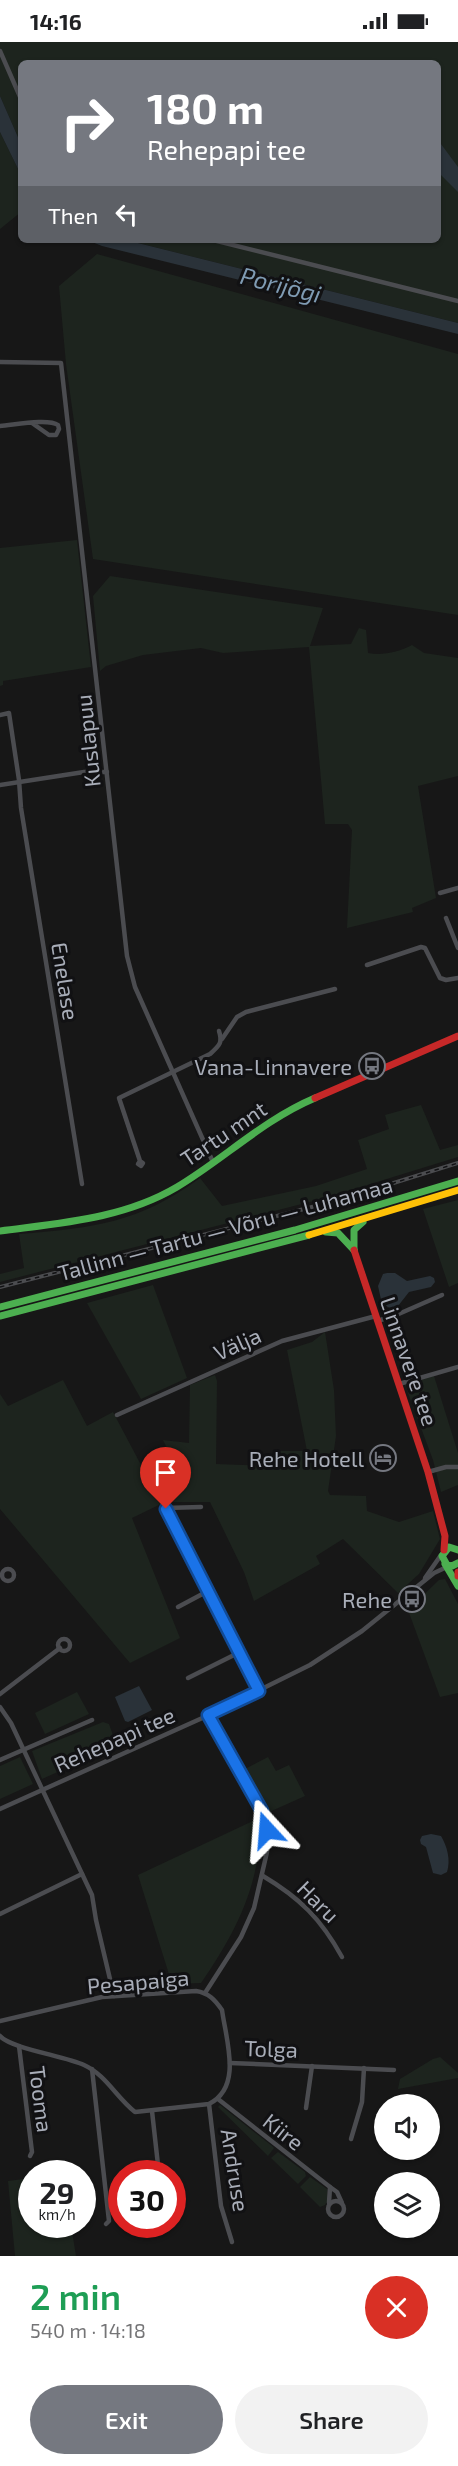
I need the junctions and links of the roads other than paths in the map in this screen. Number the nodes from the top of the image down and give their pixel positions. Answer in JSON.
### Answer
{"nodes":[{"id":1,"x":0,"y":51,"type":"edge"},
{"id":2,"x":18,"y":92,"type":"edge"},
{"id":3,"x":225,"y":243,"type":"edge"},
{"id":4,"x":458,"y":301,"type":"edge"},
{"id":5,"x":0,"y":362,"type":"edge"},
{"id":6,"x":32,"y":423,"type":"junction"},
{"id":7,"x":0,"y":426,"type":"edge"},
{"id":8,"x":0,"y":714,"type":"edge"},
{"id":9,"x":107,"y":772,"type":"junction"},
{"id":10,"x":20,"y":782,"type":"junction"},
{"id":11,"x":0,"y":785,"type":"edge"},
{"id":12,"x":458,"y":888,"type":"edge"},
{"id":13,"x":440,"y":893,"type":"dead end"},
{"id":14,"x":446,"y":918,"type":"dead end"},
{"id":15,"x":458,"y":948,"type":"edge"},
{"id":16,"x":367,"y":965,"type":"dead end"},
{"id":17,"x":458,"y":978,"type":"edge"},
{"id":18,"x":335,"y":989,"type":"dead end"},
{"id":19,"x":219,"y":1031,"type":"dead end"},
{"id":20,"x":458,"y":1036,"type":"edge"},
{"id":21,"x":222,"y":1039,"type":"junction"},
{"id":22,"x":172,"y":1071,"type":"junction"},
{"id":23,"x":212,"y":1160,"type":"junction"},
{"id":24,"x":140,"y":1161,"type":"dead end"},
{"id":25,"x":458,"y":1181,"type":"edge"},
{"id":26,"x":82,"y":1184,"type":"dead end"},
{"id":27,"x":458,"y":1190,"type":"edge"},
{"id":28,"x":372,"y":1217,"type":"junction"},
{"id":29,"x":1,"y":1228,"type":"edge"},
{"id":30,"x":316,"y":1233,"type":"junction"},
{"id":31,"x":354,"y":1250,"type":"junction"},
{"id":32,"x":442,"y":1295,"type":"dead end"},
{"id":33,"x":0,"y":1307,"type":"edge"},
{"id":34,"x":0,"y":1316,"type":"edge"},
{"id":35,"x":377,"y":1318,"type":"junction"},
{"id":36,"x":458,"y":1367,"type":"edge"},
{"id":37,"x":399,"y":1384,"type":"junction"},
{"id":38,"x":117,"y":1415,"type":"dead end"},
{"id":39,"x":458,"y":1467,"type":"edge"},
{"id":40,"x":428,"y":1472,"type":"junction"},
{"id":41,"x":201,"y":1507,"type":"dead end"},
{"id":42,"x":441,"y":1519,"type":"junction"},
{"id":43,"x":458,"y":1549,"type":"edge"},
{"id":44,"x":444,"y":1550,"type":"junction"},
{"id":45,"x":458,"y":1563,"type":"edge"},
{"id":46,"x":447,"y":1565,"type":"junction"},
{"id":47,"x":422,"y":1582,"type":"junction"},
{"id":48,"x":458,"y":1586,"type":"edge"},
{"id":49,"x":208,"y":1591,"type":"junction"},
{"id":50,"x":178,"y":1606,"type":"dead end"},
{"id":51,"x":60,"y":1648,"type":"dead end"},
{"id":52,"x":240,"y":1652,"type":"junction"},
{"id":53,"x":188,"y":1678,"type":"dead end"},
{"id":54,"x":259,"y":1691,"type":"junction"},
{"id":55,"x":0,"y":1694,"type":"edge"},
{"id":56,"x":0,"y":1707,"type":"edge"},
{"id":57,"x":208,"y":1715,"type":"junction"},
{"id":58,"x":92,"y":1720,"type":"dead end"},
{"id":59,"x":23,"y":1750,"type":"junction"},
{"id":60,"x":0,"y":1760,"type":"edge"},
{"id":61,"x":41,"y":1790,"type":"junction"},
{"id":62,"x":0,"y":1809,"type":"edge"},
{"id":63,"x":82,"y":1874,"type":"junction"},
{"id":64,"x":263,"y":1876,"type":"junction"},
{"id":65,"x":0,"y":1914,"type":"edge"},
{"id":66,"x":342,"y":1957,"type":"dead end"},
{"id":67,"x":205,"y":1993,"type":"junction"},
{"id":68,"x":114,"y":1996,"type":"junction"},
{"id":69,"x":0,"y":2021,"type":"edge"},
{"id":70,"x":0,"y":2036,"type":"edge"},
{"id":71,"x":19,"y":2046,"type":"junction"},
{"id":72,"x":230,"y":2063,"type":"junction"},
{"id":73,"x":312,"y":2066,"type":"junction"},
{"id":74,"x":364,"y":2068,"type":"junction"},
{"id":75,"x":92,"y":2069,"type":"junction"},
{"id":76,"x":394,"y":2070,"type":"dead end"},
{"id":77,"x":105,"y":2079,"type":"junction"},
{"id":78,"x":94,"y":2084,"type":"junction"},
{"id":79,"x":218,"y":2100,"type":"junction"},
{"id":80,"x":209,"y":2104,"type":"junction"},
{"id":81,"x":306,"y":2109,"type":"dead end"},
{"id":82,"x":152,"y":2111,"type":"junction"},
{"id":83,"x":351,"y":2139,"type":"dead end"},
{"id":84,"x":30,"y":2156,"type":"dead end"},
{"id":85,"x":157,"y":2160,"type":"edge"},
{"id":86,"x":330,"y":2187,"type":"junction"},
{"id":87,"x":330,"y":2203,"type":"junction"},
{"id":88,"x":342,"y":2203,"type":"junction"},
{"id":89,"x":106,"y":2224,"type":"dead end"},
{"id":90,"x":232,"y":2242,"type":"dead end"}],
"edges":[{"from":1,"to":2,"type":"street"},
{"from":3,"to":4,"type":"street"},
{"from":5,"to":9,"type":"street","name":"Kuslapuu"},
{"from":6,"to":6,"type":"street"},
{"from":6,"to":7,"type":"street"},
{"from":8,"to":10,"type":"street","name":"Enelase"},
{"from":9,"to":10,"type":"street"},
{"from":9,"to":22,"type":"street","name":"Kuslapuu"},
{"from":10,"to":11,"type":"street"},
{"from":10,"to":26,"type":"street","name":"Enelase"},
{"from":12,"to":13,"type":"street"},
{"from":14,"to":15,"type":"street"},
{"from":16,"to":17,"type":"street"},
{"from":18,"to":21,"type":"street"},
{"from":19,"to":21,"type":"street"},
{"from":20,"to":23,"type":"main road","name":"Tartu mnt"},
{"from":21,"to":22,"type":"street"},
{"from":22,"to":23,"type":"street","name":"Kuslapuu"},
{"from":22,"to":24,"type":"street"},
{"from":23,"to":29,"type":"main road","name":"Tartu mnt"},
{"from":25,"to":33,"type":"main road","name":"Tallinn — Tartu — Võru — Luhamaa"},
{"from":27,"to":28,"type":"main road","name":"Tallinn — Tartu — Võru — Luhamaa"},
{"from":28,"to":30,"type":"main road","name":"Tallinn — Tartu — Võru — Luhamaa"},
{"from":28,"to":31,"type":"main road"},
{"from":30,"to":31,"type":"main road"},
{"from":30,"to":34,"type":"main road","name":"Tallinn — Tartu — Võru — Luhamaa"},
{"from":31,"to":35,"type":"main road","name":"Linnavere tee"},
{"from":32,"to":35,"type":"street","name":"Välja"},
{"from":35,"to":37,"type":"main road","name":"Linnavere tee"},
{"from":35,"to":38,"type":"street","name":"Välja"},
{"from":36,"to":37,"type":"street"},
{"from":37,"to":40,"type":"main road","name":"Linnavere tee"},
{"from":39,"to":40,"type":"street"},
{"from":40,"to":42,"type":"main road","name":"Linnavere tee"},
{"from":41,"to":49,"type":"street"},
{"from":42,"to":43,"type":"main road","name":"Linnavere tee"},
{"from":42,"to":44,"type":"main road","name":"Linnavere tee"},
{"from":43,"to":44,"type":"main road","name":"Linnavere tee"},
{"from":44,"to":46,"type":"main road","name":"Linnavere tee"},
{"from":44,"to":47,"type":"street","name":"Rehepapi tee"},
{"from":45,"to":46,"type":"main road"},
{"from":46,"to":47,"type":"street","name":"Rehepapi tee"},
{"from":46,"to":48,"type":"main road","name":"Linnavere tee"},
{"from":47,"to":54,"type":"street","name":"Rehepapi tee"},
{"from":49,"to":50,"type":"street"},
{"from":49,"to":52,"type":"street"},
{"from":51,"to":55,"type":"street"},
{"from":52,"to":53,"type":"street"},
{"from":52,"to":54,"type":"street"},
{"from":54,"to":57,"type":"street","name":"Rehepapi tee"},
{"from":56,"to":59,"type":"street"},
{"from":57,"to":61,"type":"street","name":"Rehepapi tee"},
{"from":57,"to":64,"type":"street"},
{"from":58,"to":59,"type":"street"},
{"from":59,"to":60,"type":"street"},
{"from":59,"to":61,"type":"street"},
{"from":61,"to":62,"type":"street","name":"Rehepapi tee"},
{"from":61,"to":63,"type":"street"},
{"from":63,"to":65,"type":"street"},
{"from":63,"to":68,"type":"street"},
{"from":64,"to":66,"type":"street","name":"Haru"},
{"from":64,"to":67,"type":"street"},
{"from":67,"to":68,"type":"street","name":"Pesapaiga"},
{"from":67,"to":72,"type":"street","name":"Pesapaiga"},
{"from":68,"to":69,"type":"street","name":"Pesapaiga"},
{"from":70,"to":71,"type":"street"},
{"from":71,"to":75,"type":"street"},
{"from":71,"to":84,"type":"street","name":"Tooma"},
{"from":72,"to":73,"type":"street","name":"Tolga"},
{"from":72,"to":79,"type":"street","name":"Pesapaiga"},
{"from":73,"to":74,"type":"street","name":"Tolga"},
{"from":73,"to":81,"type":"street","name":"Tolga"},
{"from":74,"to":76,"type":"street","name":"Tolga"},
{"from":74,"to":83,"type":"street"},
{"from":75,"to":77,"type":"street"},
{"from":75,"to":78,"type":"street"},
{"from":77,"to":78,"type":"street"},
{"from":77,"to":82,"type":"street"},
{"from":78,"to":89,"type":"street"},
{"from":79,"to":80,"type":"street"},
{"from":79,"to":86,"type":"street","name":"Kiire"},
{"from":80,"to":82,"type":"street"},
{"from":80,"to":90,"type":"street","name":"Andruse"},
{"from":82,"to":85,"type":"street"},
{"from":86,"to":87,"type":"street"},
{"from":86,"to":88,"type":"street","name":"Kiire"},
{"from":87,"to":88,"type":"street"},
{"from":87,"to":88,"type":"street"}]}
